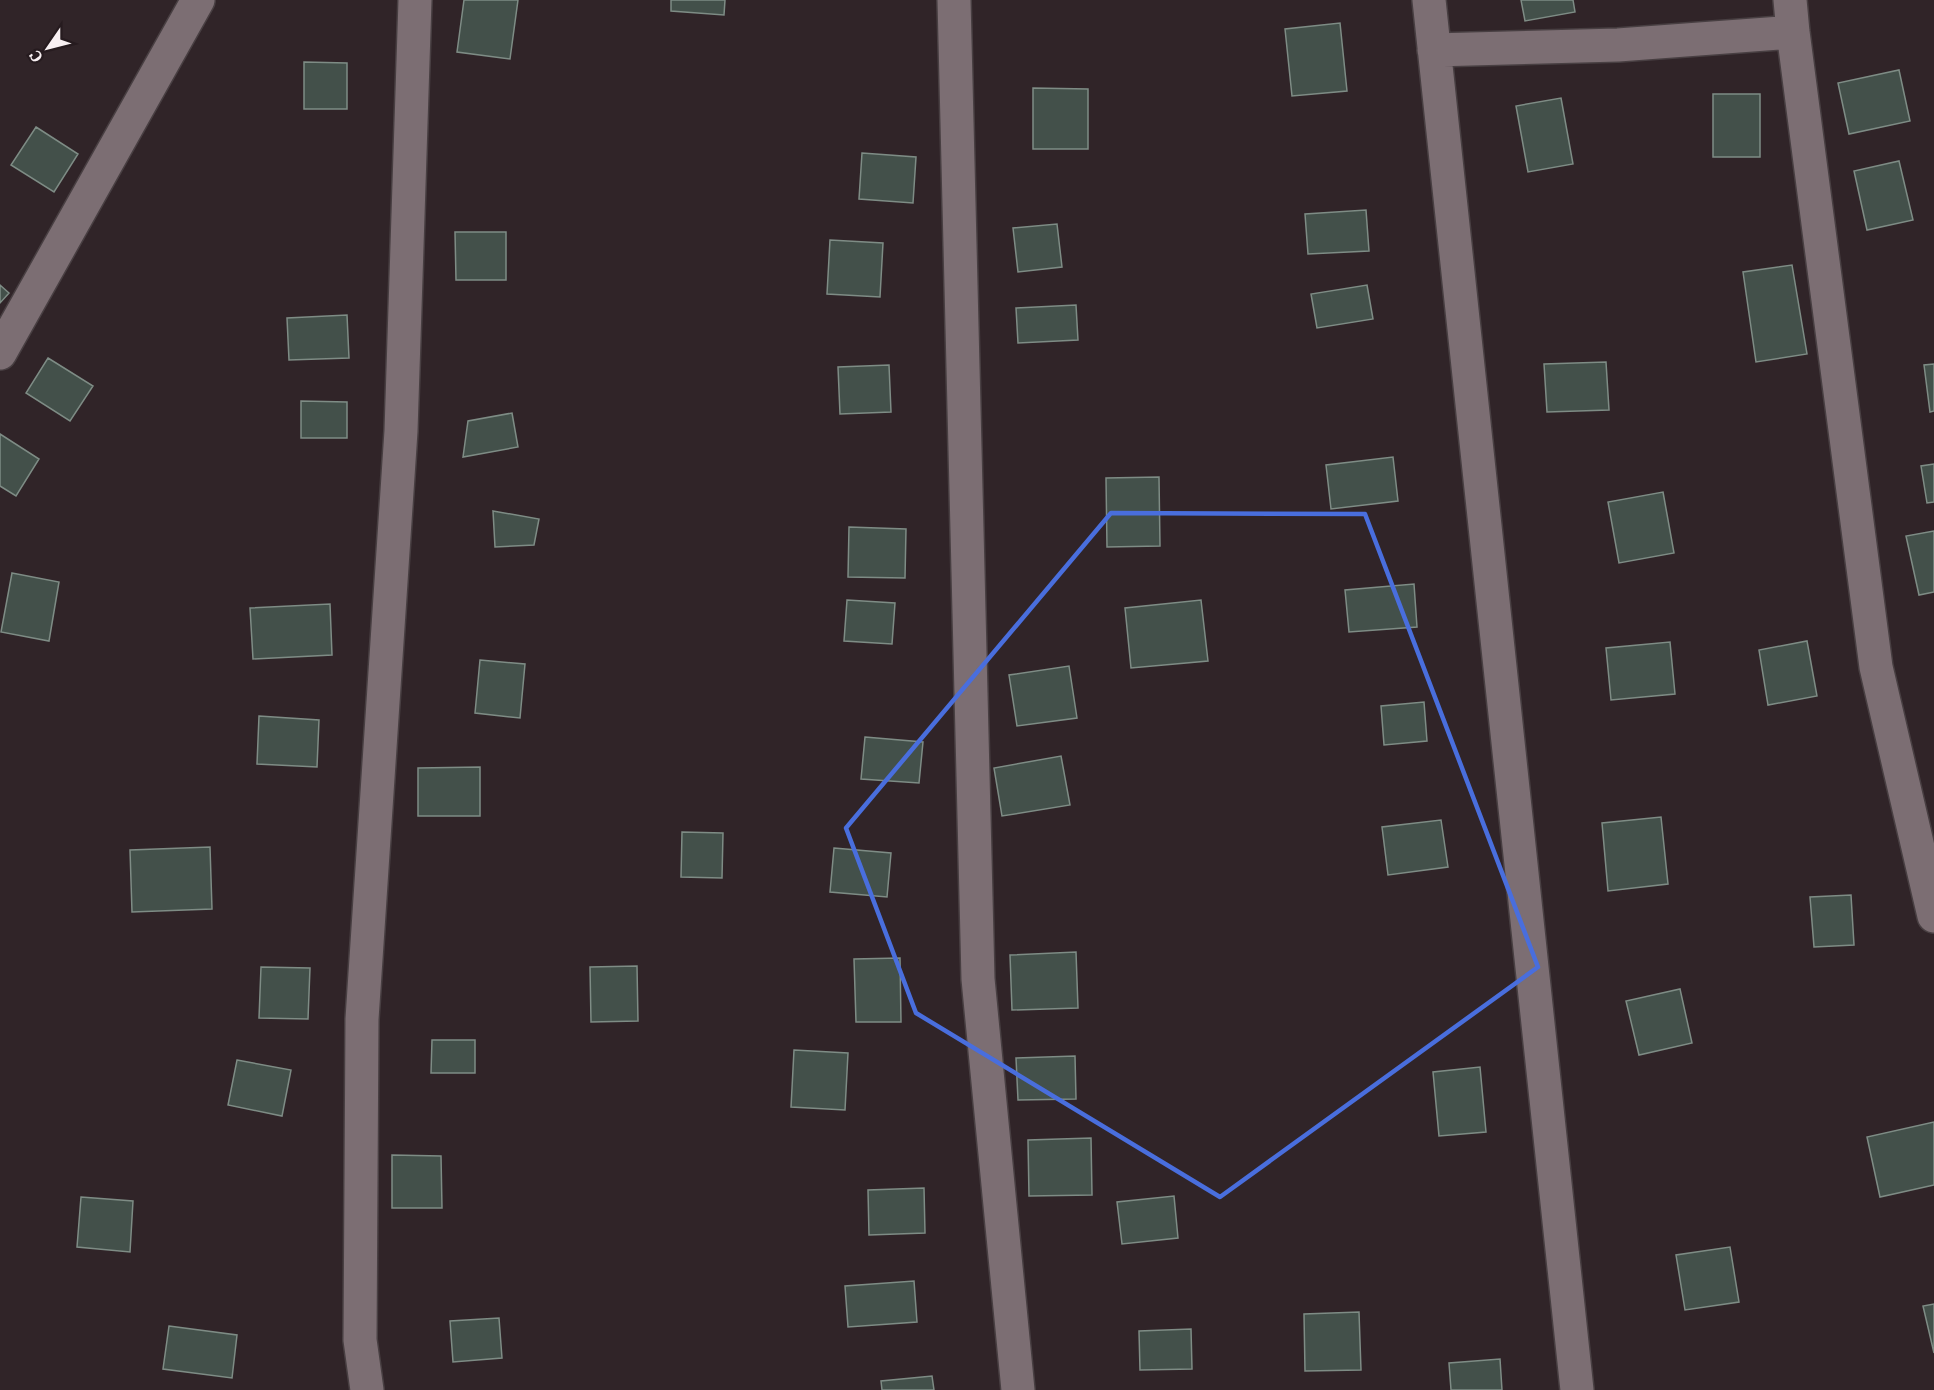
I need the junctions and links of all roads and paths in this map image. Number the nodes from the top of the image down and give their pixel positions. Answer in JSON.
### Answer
{"nodes":[{"id":1,"x":198,"y":0,"type":"edge"},
{"id":2,"x":415,"y":0,"type":"edge"},
{"id":3,"x":954,"y":0,"type":"edge"},
{"id":4,"x":1429,"y":0,"type":"edge"},
{"id":5,"x":1790,"y":0,"type":"edge"},
{"id":6,"x":1793,"y":32,"type":"junction"},
{"id":7,"x":1434,"y":50,"type":"junction"},
{"id":8,"x":0,"y":353,"type":"edge"},
{"id":9,"x":1934,"y":916,"type":"edge"},
{"id":10,"x":367,"y":1390,"type":"edge"},
{"id":11,"x":1018,"y":1390,"type":"edge"},
{"id":12,"x":1577,"y":1390,"type":"edge"}],
"edges":[{"from":1,"to":8,"type":"street"},
{"from":2,"to":10,"type":"street"},
{"from":3,"to":11,"type":"street"},
{"from":4,"to":7,"type":"street"},
{"from":5,"to":6,"type":"street"},
{"from":6,"to":7,"type":"street"},
{"from":6,"to":9,"type":"street"},
{"from":7,"to":12,"type":"street"}]}
